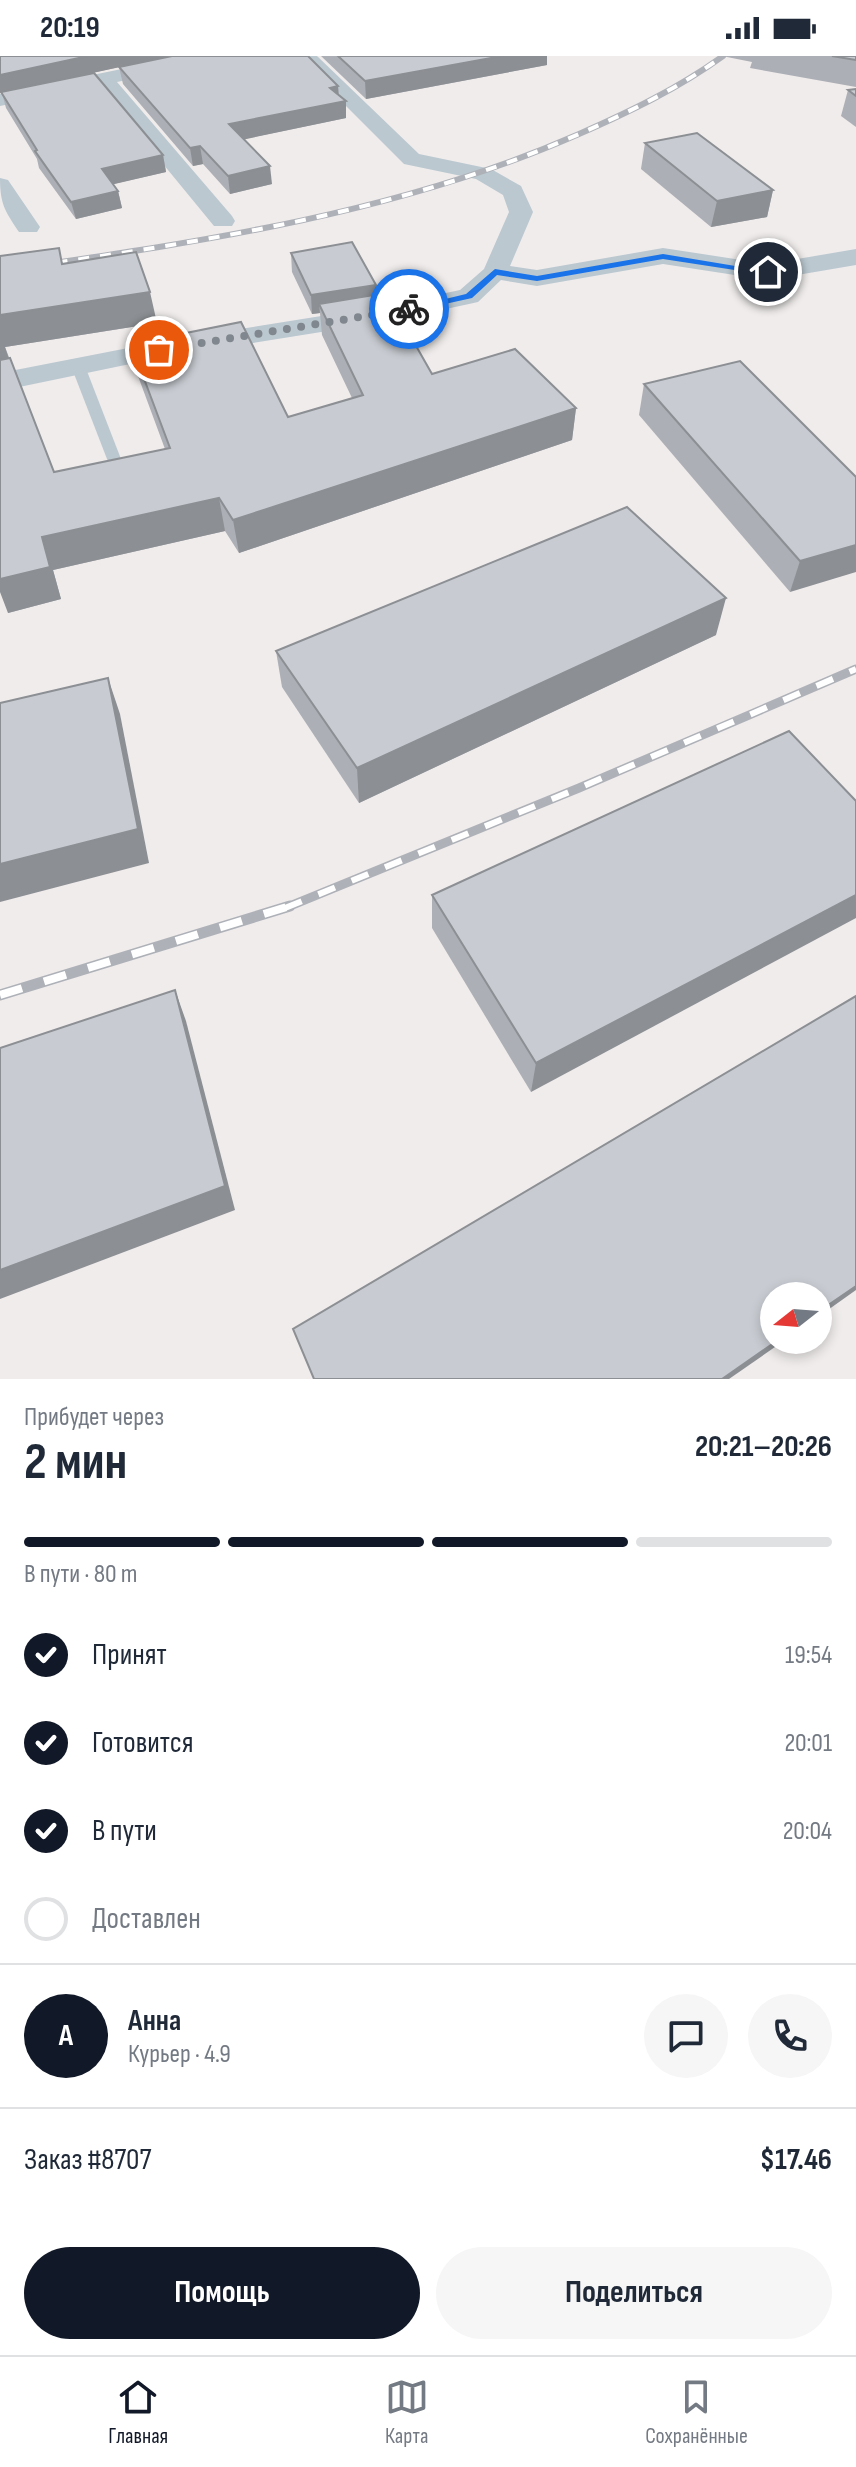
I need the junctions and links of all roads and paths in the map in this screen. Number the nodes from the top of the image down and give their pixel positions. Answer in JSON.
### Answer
{"nodes":[{"id":1,"x":213,"y":56,"type":"edge"},
{"id":2,"x":306,"y":56,"type":"edge"},
{"id":3,"x":104,"y":79,"type":"junction"},
{"id":4,"x":0,"y":100,"type":"edge"},
{"id":5,"x":0,"y":185,"type":"edge"},
{"id":6,"x":223,"y":221,"type":"dead end"},
{"id":7,"x":28,"y":227,"type":"dead end"},
{"id":8,"x":856,"y":257,"type":"edge"},
{"id":9,"x":495,"y":272,"type":"junction"},
{"id":10,"x":78,"y":366,"type":"junction"},
{"id":11,"x":0,"y":382,"type":"edge"},
{"id":12,"x":114,"y":459,"type":"edge"}],
"edges":[{"from":1,"to":3,"type":"street"},
{"from":2,"to":9,"type":"street"},
{"from":3,"to":4,"type":"street"},
{"from":3,"to":6,"type":"street"},
{"from":5,"to":7,"type":"street"},
{"from":8,"to":9,"type":"street"},
{"from":9,"to":10,"type":"street"},
{"from":10,"to":11,"type":"street"},
{"from":10,"to":12,"type":"lane"}]}
